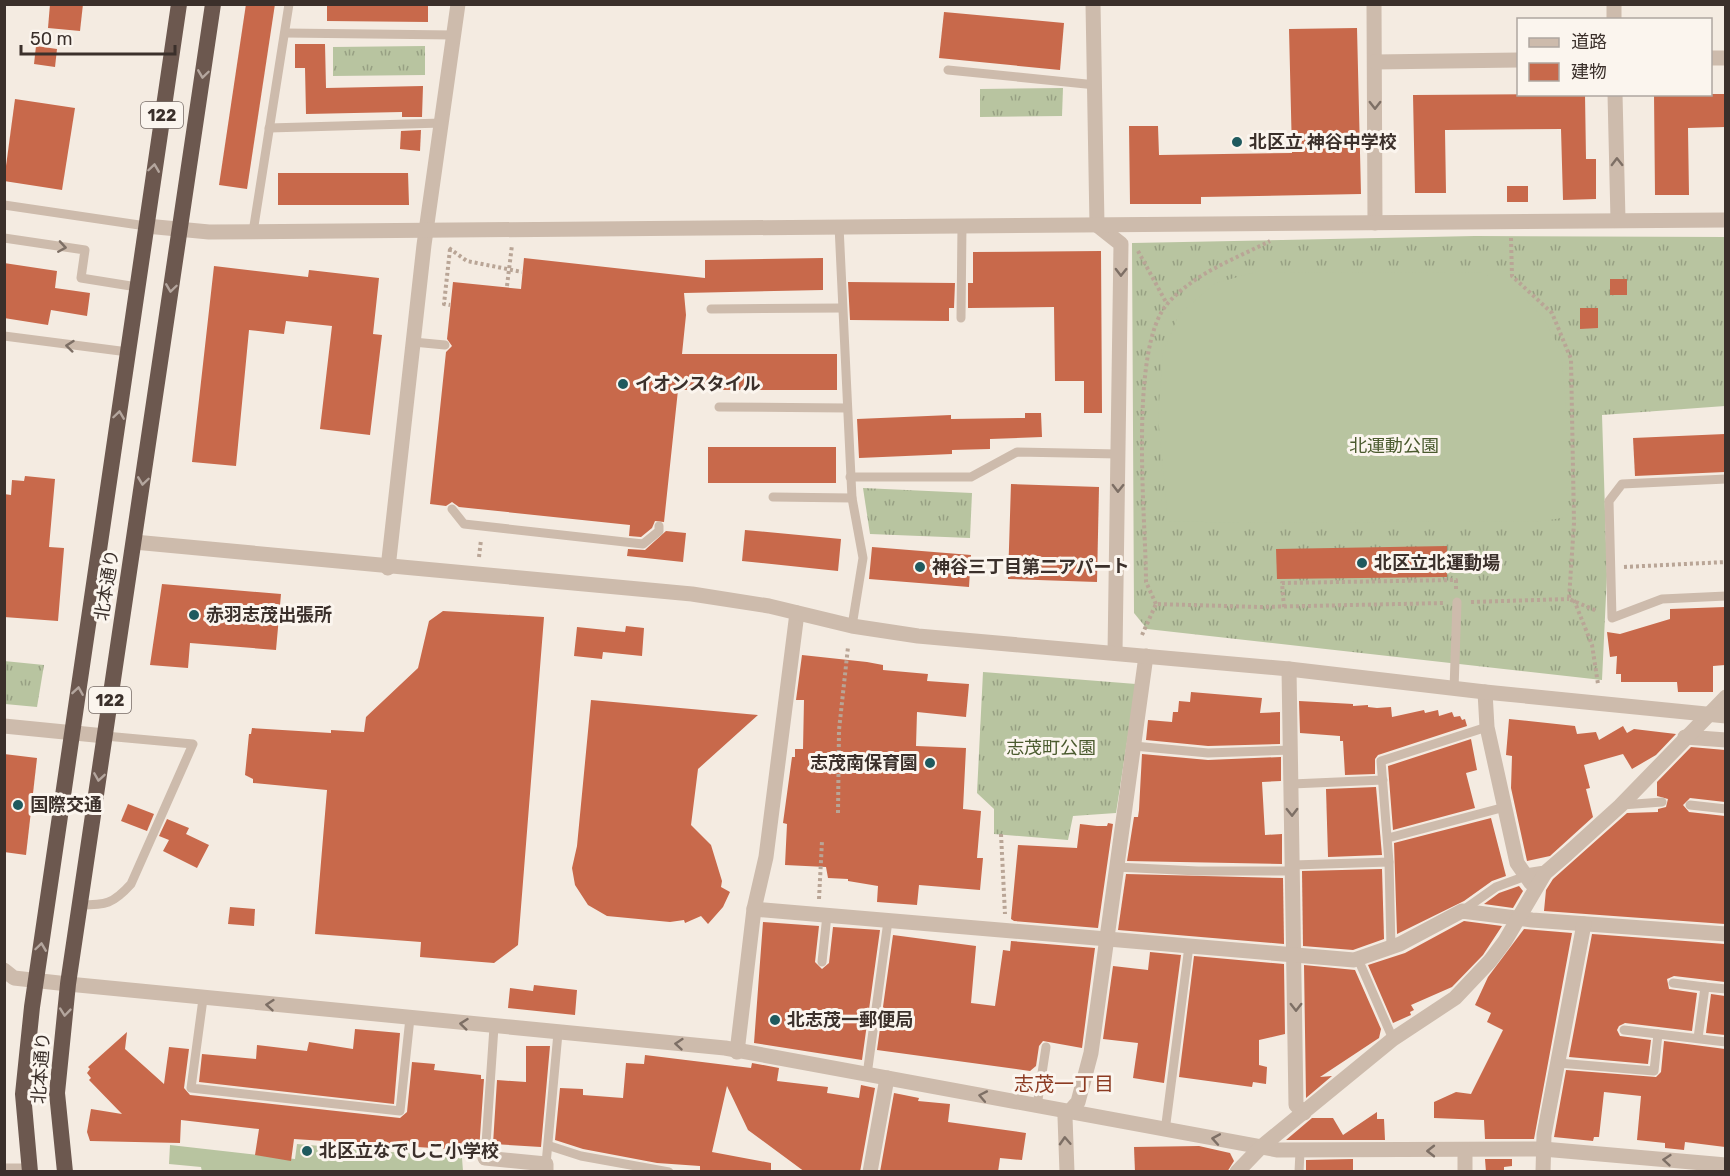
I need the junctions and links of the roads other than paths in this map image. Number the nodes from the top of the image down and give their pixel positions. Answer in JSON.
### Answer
{"nodes":[{"id":1,"x":179,"y":4,"type":"edge"},
{"id":2,"x":213,"y":4,"type":"edge"},
{"id":3,"x":289,"y":4,"type":"edge"},
{"id":4,"x":458,"y":4,"type":"edge"},
{"id":5,"x":1094,"y":4,"type":"edge"},
{"id":6,"x":1374,"y":4,"type":"edge"},
{"id":7,"x":285,"y":33,"type":"junction"},
{"id":8,"x":454,"y":35,"type":"junction"},
{"id":9,"x":1517,"y":60,"type":"edge"},
{"id":10,"x":1375,"y":62,"type":"junction"},
{"id":11,"x":948,"y":70,"type":"dead end"},
{"id":12,"x":1096,"y":85,"type":"junction"},
{"id":13,"x":1616,"y":96,"type":"edge"},
{"id":14,"x":442,"y":123,"type":"junction"},
{"id":15,"x":269,"y":128,"type":"junction"},
{"id":16,"x":4,"y":205,"type":"edge"},
{"id":17,"x":1618,"y":220,"type":"junction"},
{"id":18,"x":1725,"y":220,"type":"edge"},
{"id":19,"x":1375,"y":224,"type":"junction"},
{"id":20,"x":962,"y":225,"type":"junction"},
{"id":21,"x":1097,"y":225,"type":"junction"},
{"id":22,"x":146,"y":226,"type":"junction"},
{"id":23,"x":839,"y":226,"type":"junction"},
{"id":24,"x":426,"y":229,"type":"junction"},
{"id":25,"x":180,"y":230,"type":"junction"},
{"id":26,"x":253,"y":232,"type":"junction"},
{"id":27,"x":4,"y":238,"type":"edge"},
{"id":28,"x":137,"y":287,"type":"junction"},
{"id":29,"x":842,"y":308,"type":"junction"},
{"id":30,"x":711,"y":309,"type":"dead end"},
{"id":31,"x":961,"y":318,"type":"dead end"},
{"id":32,"x":4,"y":336,"type":"edge"},
{"id":33,"x":413,"y":342,"type":"junction"},
{"id":34,"x":445,"y":345,"type":"dead end"},
{"id":35,"x":128,"y":352,"type":"junction"},
{"id":36,"x":719,"y":407,"type":"dead end"},
{"id":37,"x":846,"y":408,"type":"junction"},
{"id":38,"x":1118,"y":454,"type":"junction"},
{"id":39,"x":850,"y":477,"type":"junction"},
{"id":40,"x":1725,"y":479,"type":"edge"},
{"id":41,"x":773,"y":497,"type":"dead end"},
{"id":42,"x":852,"y":498,"type":"junction"},
{"id":43,"x":452,"y":508,"type":"dead end"},
{"id":44,"x":659,"y":526,"type":"dead end"},
{"id":45,"x":134,"y":542,"type":"junction"},
{"id":46,"x":388,"y":568,"type":"junction"},
{"id":47,"x":1725,"y":596,"type":"edge"},
{"id":48,"x":1456,"y":602,"type":"road end"},
{"id":49,"x":797,"y":613,"type":"junction"},
{"id":50,"x":852,"y":626,"type":"junction"},
{"id":51,"x":1115,"y":653,"type":"junction"},
{"id":52,"x":1146,"y":656,"type":"junction"},
{"id":53,"x":1289,"y":669,"type":"junction"},
{"id":54,"x":1454,"y":689,"type":"junction"},
{"id":55,"x":1485,"y":692,"type":"junction"},
{"id":56,"x":1725,"y":697,"type":"edge"},
{"id":57,"x":1707,"y":714,"type":"junction"},
{"id":58,"x":1725,"y":716,"type":"edge"},
{"id":59,"x":4,"y":726,"type":"edge"},
{"id":60,"x":1487,"y":727,"type":"junction"},
{"id":61,"x":71,"y":733,"type":"junction"},
{"id":62,"x":105,"y":736,"type":"junction"},
{"id":63,"x":1685,"y":737,"type":"junction"},
{"id":64,"x":1725,"y":740,"type":"edge"},
{"id":65,"x":1134,"y":746,"type":"junction"},
{"id":66,"x":1291,"y":750,"type":"junction"},
{"id":67,"x":1383,"y":780,"type":"junction"},
{"id":68,"x":1292,"y":784,"type":"junction"},
{"id":69,"x":1662,"y":802,"type":"dead end"},
{"id":70,"x":1690,"y":805,"type":"dead end"},
{"id":71,"x":1620,"y":806,"type":"junction"},
{"id":72,"x":1505,"y":807,"type":"junction"},
{"id":73,"x":1725,"y":809,"type":"edge"},
{"id":74,"x":1388,"y":838,"type":"junction"},
{"id":75,"x":1389,"y":862,"type":"junction"},
{"id":76,"x":1116,"y":867,"type":"junction"},
{"id":77,"x":1293,"y":868,"type":"junction"},
{"id":78,"x":1530,"y":882,"type":"junction"},
{"id":79,"x":80,"y":905,"type":"junction"},
{"id":80,"x":754,"y":909,"type":"junction"},
{"id":81,"x":1462,"y":911,"type":"junction"},
{"id":82,"x":823,"y":915,"type":"junction"},
{"id":83,"x":1518,"y":919,"type":"junction"},
{"id":84,"x":888,"y":921,"type":"junction"},
{"id":85,"x":1584,"y":924,"type":"junction"},
{"id":86,"x":1725,"y":934,"type":"edge"},
{"id":87,"x":1107,"y":939,"type":"junction"},
{"id":88,"x":1189,"y":946,"type":"junction"},
{"id":89,"x":1391,"y":948,"type":"junction"},
{"id":90,"x":1295,"y":956,"type":"junction"},
{"id":91,"x":1358,"y":959,"type":"junction"},
{"id":92,"x":822,"y":962,"type":"dead end"},
{"id":93,"x":4,"y":970,"type":"edge"},
{"id":94,"x":36,"y":980,"type":"junction"},
{"id":95,"x":1673,"y":983,"type":"dead end"},
{"id":96,"x":68,"y":984,"type":"junction"},
{"id":97,"x":1705,"y":987,"type":"junction"},
{"id":98,"x":1725,"y":989,"type":"edge"},
{"id":99,"x":203,"y":999,"type":"junction"},
{"id":100,"x":410,"y":1018,"type":"junction"},
{"id":101,"x":494,"y":1027,"type":"junction"},
{"id":102,"x":1624,"y":1030,"type":"dead end"},
{"id":103,"x":558,"y":1033,"type":"junction"},
{"id":104,"x":1658,"y":1034,"type":"junction"},
{"id":105,"x":1698,"y":1038,"type":"junction"},
{"id":106,"x":1393,"y":1039,"type":"junction"},
{"id":107,"x":1725,"y":1042,"type":"edge"},
{"id":108,"x":1046,"y":1047,"type":"dead end"},
{"id":109,"x":737,"y":1052,"type":"junction"},
{"id":110,"x":1558,"y":1063,"type":"junction"},
{"id":111,"x":867,"y":1075,"type":"junction"},
{"id":112,"x":887,"y":1078,"type":"junction"},
{"id":113,"x":1037,"y":1106,"type":"junction"},
{"id":114,"x":1070,"y":1113,"type":"junction"},
{"id":115,"x":1304,"y":1113,"type":"junction"},
{"id":116,"x":1165,"y":1131,"type":"junction"},
{"id":117,"x":550,"y":1146,"type":"junction"},
{"id":118,"x":1261,"y":1147,"type":"junction"},
{"id":119,"x":1543,"y":1149,"type":"junction"},
{"id":120,"x":1465,"y":1151,"type":"junction"},
{"id":121,"x":1300,"y":1152,"type":"junction"},
{"id":122,"x":485,"y":1158,"type":"joint"},
{"id":123,"x":1725,"y":1165,"type":"edge"},
{"id":124,"x":4,"y":1168,"type":"edge"},
{"id":125,"x":546,"y":1168,"type":"edge"},
{"id":126,"x":30,"y":1170,"type":"edge"},
{"id":127,"x":65,"y":1172,"type":"edge"},
{"id":128,"x":669,"y":1172,"type":"edge"},
{"id":129,"x":870,"y":1172,"type":"edge"},
{"id":130,"x":1067,"y":1172,"type":"edge"},
{"id":131,"x":1237,"y":1172,"type":"edge"},
{"id":132,"x":1299,"y":1172,"type":"edge"},
{"id":133,"x":1465,"y":1172,"type":"edge"},
{"id":134,"x":1543,"y":1172,"type":"edge"}],
"edges":[{"from":22,"to":1,"type":"highway","name":"北本通り","number":"122","one_way":true},
{"from":2,"to":25,"type":"highway","name":"北本通り","number":"122","one_way":true},
{"from":3,"to":7,"type":"lane"},
{"from":4,"to":8,"type":"street"},
{"from":5,"to":12,"type":"street"},
{"from":6,"to":10,"type":"street"},
{"from":7,"to":8,"type":"lane"},
{"from":7,"to":15,"type":"lane"},
{"from":8,"to":14,"type":"street"},
{"from":9,"to":10,"type":"street"},
{"from":10,"to":19,"type":"street","one_way":true},
{"from":11,"to":12,"type":"lane"},
{"from":12,"to":21,"type":"street"},
{"from":17,"to":13,"type":"street","one_way":true},
{"from":14,"to":15,"type":"lane"},
{"from":14,"to":24,"type":"street"},
{"from":15,"to":26,"type":"lane"},
{"from":16,"to":22,"type":"lane"},
{"from":17,"to":18,"type":"street"},
{"from":17,"to":19,"type":"street"},
{"from":19,"to":21,"type":"street"},
{"from":20,"to":21,"type":"street"},
{"from":20,"to":23,"type":"street"},
{"from":20,"to":31,"type":"lane"},
{"from":21,"to":38,"type":"street","one_way":true},
{"from":22,"to":25,"type":"street"},
{"from":22,"to":28,"type":"highway","name":"北本通り","number":"122"},
{"from":23,"to":24,"type":"street"},
{"from":23,"to":29,"type":"lane"},
{"from":24,"to":26,"type":"street"},
{"from":24,"to":33,"type":"street"},
{"from":25,"to":26,"type":"street"},
{"from":25,"to":45,"type":"highway","name":"北本通り","number":"122","one_way":true},
{"from":27,"to":28,"type":"lane","one_way":true},
{"from":28,"to":35,"type":"highway","name":"北本通り","number":"122"},
{"from":29,"to":30,"type":"lane"},
{"from":29,"to":37,"type":"lane"},
{"from":35,"to":32,"type":"lane","one_way":true},
{"from":33,"to":34,"type":"lane"},
{"from":33,"to":46,"type":"street"},
{"from":61,"to":35,"type":"highway","name":"北本通り","number":"122","one_way":true},
{"from":36,"to":37,"type":"lane"},
{"from":37,"to":39,"type":"lane"},
{"from":38,"to":39,"type":"lane"},
{"from":38,"to":51,"type":"street","one_way":true},
{"from":39,"to":42,"type":"lane"},
{"from":40,"to":47,"type":"lane"},
{"from":41,"to":42,"type":"lane"},
{"from":42,"to":50,"type":"lane"},
{"from":43,"to":44,"type":"lane"},
{"from":45,"to":46,"type":"street"},
{"from":45,"to":62,"type":"highway","name":"北本通り","number":"122"},
{"from":46,"to":49,"type":"street"},
{"from":48,"to":54,"type":"lane"},
{"from":49,"to":50,"type":"street"},
{"from":49,"to":80,"type":"street"},
{"from":50,"to":51,"type":"street"},
{"from":51,"to":52,"type":"street"},
{"from":52,"to":53,"type":"street"},
{"from":52,"to":65,"type":"street"},
{"from":53,"to":54,"type":"street"},
{"from":53,"to":66,"type":"street"},
{"from":54,"to":55,"type":"street"},
{"from":55,"to":57,"type":"street"},
{"from":55,"to":60,"type":"street"},
{"from":56,"to":57,"type":"street"},
{"from":57,"to":58,"type":"street"},
{"from":57,"to":63,"type":"street"},
{"from":59,"to":61,"type":"street"},
{"from":60,"to":67,"type":"lane"},
{"from":60,"to":72,"type":"street"},
{"from":61,"to":62,"type":"street"},
{"from":94,"to":61,"type":"highway","name":"北本通り","number":"122","one_way":true},
{"from":62,"to":79,"type":"highway","name":"北本通り","number":"122","one_way":true},
{"from":62,"to":79,"type":"lane"},
{"from":63,"to":64,"type":"street"},
{"from":63,"to":71,"type":"street"},
{"from":65,"to":66,"type":"lane"},
{"from":65,"to":76,"type":"street"},
{"from":66,"to":68,"type":"street"},
{"from":67,"to":68,"type":"lane"},
{"from":67,"to":74,"type":"lane"},
{"from":68,"to":77,"type":"street","one_way":true},
{"from":69,"to":71,"type":"lane"},
{"from":70,"to":73,"type":"lane"},
{"from":71,"to":78,"type":"street"},
{"from":72,"to":74,"type":"lane"},
{"from":72,"to":78,"type":"street"},
{"from":74,"to":75,"type":"lane"},
{"from":75,"to":77,"type":"lane"},
{"from":75,"to":89,"type":"lane"},
{"from":76,"to":77,"type":"lane"},
{"from":76,"to":87,"type":"street"},
{"from":77,"to":90,"type":"street"},
{"from":78,"to":81,"type":"lane"},
{"from":78,"to":83,"type":"street"},
{"from":79,"to":96,"type":"highway","name":"北本通り","number":"122"},
{"from":80,"to":82,"type":"street"},
{"from":80,"to":109,"type":"street"},
{"from":81,"to":83,"type":"street"},
{"from":81,"to":89,"type":"street"},
{"from":82,"to":84,"type":"street"},
{"from":82,"to":92,"type":"lane"},
{"from":83,"to":85,"type":"street"},
{"from":83,"to":106,"type":"street"},
{"from":84,"to":87,"type":"street"},
{"from":84,"to":111,"type":"lane"},
{"from":85,"to":86,"type":"street"},
{"from":85,"to":110,"type":"street"},
{"from":87,"to":88,"type":"street"},
{"from":87,"to":114,"type":"street"},
{"from":88,"to":90,"type":"street"},
{"from":88,"to":116,"type":"lane"},
{"from":89,"to":91,"type":"street"},
{"from":90,"to":91,"type":"street"},
{"from":90,"to":115,"type":"street","one_way":true},
{"from":91,"to":106,"type":"lane"},
{"from":93,"to":94,"type":"street"},
{"from":94,"to":96,"type":"street"},
{"from":94,"to":126,"type":"highway","name":"北本通り","number":"122"},
{"from":95,"to":97,"type":"lane"},
{"from":96,"to":99,"type":"street"},
{"from":96,"to":127,"type":"highway","name":"北本通り","number":"122","one_way":true},
{"from":97,"to":98,"type":"lane"},
{"from":97,"to":105,"type":"lane"},
{"from":100,"to":99,"type":"street","one_way":true},
{"from":99,"to":100,"type":"lane"},
{"from":101,"to":100,"type":"street","one_way":true},
{"from":101,"to":103,"type":"street"},
{"from":101,"to":122,"type":"lane"},
{"from":102,"to":104,"type":"lane"},
{"from":109,"to":103,"type":"street","one_way":true},
{"from":103,"to":117,"type":"lane"},
{"from":104,"to":105,"type":"lane"},
{"from":104,"to":110,"type":"lane"},
{"from":105,"to":107,"type":"lane"},
{"from":106,"to":115,"type":"street"},
{"from":108,"to":113,"type":"lane"},
{"from":109,"to":111,"type":"street"},
{"from":110,"to":119,"type":"street"},
{"from":111,"to":112,"type":"street"},
{"from":113,"to":112,"type":"street","one_way":true},
{"from":112,"to":129,"type":"street"},
{"from":113,"to":114,"type":"street"},
{"from":114,"to":116,"type":"street"},
{"from":130,"to":114,"type":"street","one_way":true},
{"from":115,"to":118,"type":"street"},
{"from":118,"to":116,"type":"street","one_way":true},
{"from":117,"to":125,"type":"lane"},
{"from":117,"to":128,"type":"lane"},
{"from":118,"to":121,"type":"street"},
{"from":118,"to":131,"type":"street"},
{"from":119,"to":120,"type":"street"},
{"from":123,"to":119,"type":"street","one_way":true},
{"from":119,"to":134,"type":"street"},
{"from":120,"to":121,"type":"street","one_way":true},
{"from":120,"to":133,"type":"street"},
{"from":121,"to":132,"type":"lane"},
{"from":122,"to":125,"type":"street"},
{"from":124,"to":126,"type":"lane"}]}
